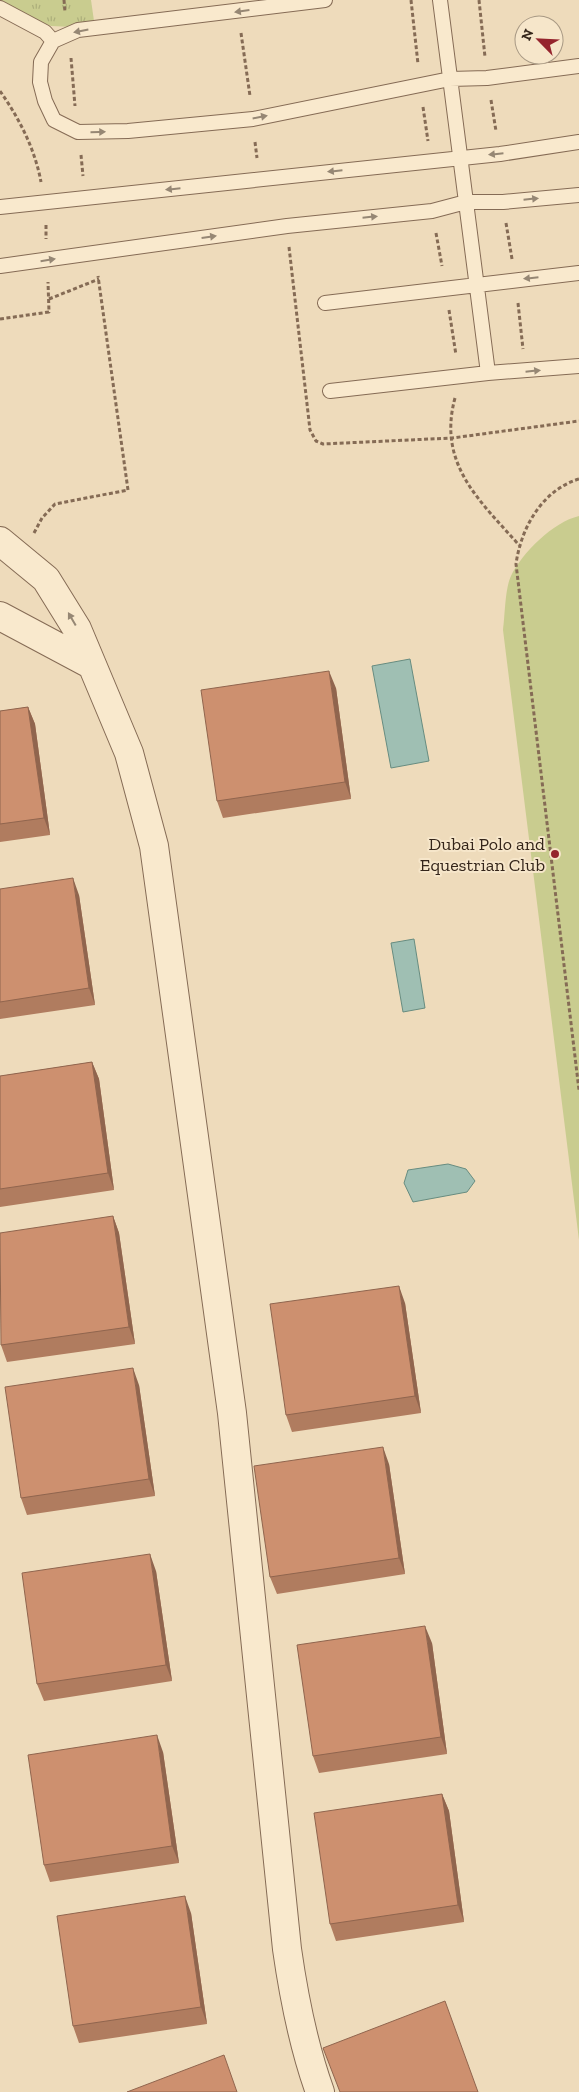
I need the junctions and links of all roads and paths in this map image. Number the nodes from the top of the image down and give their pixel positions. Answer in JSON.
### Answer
{"nodes":[{"id":1,"x":325,"y":0,"type":"edge"},
{"id":2,"x":440,"y":0,"type":"edge"},
{"id":3,"x":0,"y":8,"type":"edge"},
{"id":4,"x":238,"y":12,"type":"junction"},
{"id":5,"x":68,"y":35,"type":"junction"},
{"id":6,"x":53,"y":41,"type":"junction"},
{"id":7,"x":579,"y":66,"type":"edge"},
{"id":8,"x":450,"y":79,"type":"junction"},
{"id":9,"x":253,"y":119,"type":"junction"},
{"id":10,"x":78,"y":132,"type":"junction"},
{"id":11,"x":579,"y":142,"type":"edge"},
{"id":12,"x":460,"y":158,"type":"junction"},
{"id":13,"x":259,"y":180,"type":"junction"},
{"id":14,"x":579,"y":194,"type":"edge"},
{"id":15,"x":86,"y":198,"type":"junction"},
{"id":16,"x":466,"y":202,"type":"junction"},
{"id":17,"x":0,"y":207,"type":"edge"},
{"id":18,"x":92,"y":254,"type":"junction"},
{"id":19,"x":0,"y":266,"type":"edge"},
{"id":20,"x":579,"y":273,"type":"edge"},
{"id":21,"x":99,"y":279,"type":"junction"},
{"id":22,"x":476,"y":283,"type":"junction"},
{"id":23,"x":49,"y":298,"type":"dead end"},
{"id":24,"x":325,"y":303,"type":"dead end"},
{"id":25,"x":579,"y":366,"type":"edge"},
{"id":26,"x":488,"y":373,"type":"junction"},
{"id":27,"x":459,"y":376,"type":"junction"},
{"id":28,"x":330,"y":391,"type":"dead end"},
{"id":29,"x":579,"y":479,"type":"edge"},
{"id":30,"x":519,"y":545,"type":"junction"},
{"id":31,"x":11,"y":548,"type":"edge"},
{"id":32,"x":0,"y":616,"type":"edge"},
{"id":33,"x":90,"y":664,"type":"junction"},
{"id":34,"x":579,"y":1090,"type":"edge"},
{"id":35,"x":320,"y":2092,"type":"edge"}],
"edges":[{"from":1,"to":4,"type":"lane","one_way":true},
{"from":2,"to":8,"type":"lane"},
{"from":3,"to":6,"type":"lane"},
{"from":4,"to":5,"type":"lane","one_way":true},
{"from":4,"to":9,"type":"path"},
{"from":5,"to":6,"type":"lane"},
{"from":5,"to":10,"type":"path"},
{"from":6,"to":10,"type":"lane"},
{"from":7,"to":8,"type":"lane"},
{"from":9,"to":8,"type":"lane","one_way":true},
{"from":8,"to":12,"type":"lane"},
{"from":10,"to":9,"type":"lane","one_way":true},
{"from":9,"to":13,"type":"path"},
{"from":10,"to":15,"type":"path"},
{"from":11,"to":12,"type":"lane","one_way":true},
{"from":12,"to":13,"type":"lane","one_way":true},
{"from":12,"to":16,"type":"lane"},
{"from":13,"to":15,"type":"lane","one_way":true},
{"from":16,"to":14,"type":"lane","one_way":true},
{"from":15,"to":17,"type":"lane"},
{"from":18,"to":16,"type":"lane","one_way":true},
{"from":16,"to":22,"type":"lane"},
{"from":19,"to":18,"type":"lane","one_way":true},
{"from":18,"to":21,"type":"path"},
{"from":20,"to":22,"type":"lane","one_way":true},
{"from":21,"to":23,"type":"path"},
{"from":21,"to":31,"type":"path"},
{"from":22,"to":24,"type":"lane"},
{"from":22,"to":26,"type":"lane"},
{"from":26,"to":25,"type":"lane","one_way":true},
{"from":26,"to":27,"type":"lane"},
{"from":27,"to":28,"type":"lane"},
{"from":27,"to":30,"type":"path"},
{"from":29,"to":30,"type":"path"},
{"from":30,"to":34,"type":"path"},
{"from":33,"to":31,"type":"street","one_way":true},
{"from":32,"to":33,"type":"street"},
{"from":33,"to":35,"type":"street"}]}
